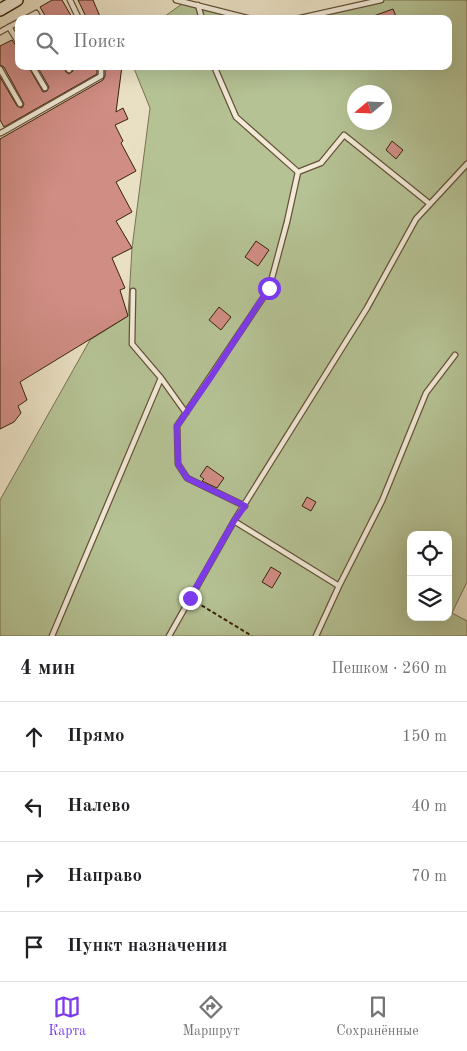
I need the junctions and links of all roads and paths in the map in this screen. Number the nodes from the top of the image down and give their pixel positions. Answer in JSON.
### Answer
{"nodes":[{"id":1,"x":17,"y":0,"type":"edge"},
{"id":2,"x":70,"y":0,"type":"edge"},
{"id":3,"x":176,"y":0,"type":"edge"},
{"id":4,"x":382,"y":0,"type":"edge"},
{"id":5,"x":198,"y":5,"type":"junction"},
{"id":6,"x":0,"y":10,"type":"edge"},
{"id":7,"x":77,"y":15,"type":"edge"},
{"id":8,"x":201,"y":15,"type":"edge"},
{"id":9,"x":236,"y":15,"type":"edge"},
{"id":10,"x":314,"y":15,"type":"edge"},
{"id":11,"x":15,"y":24,"type":"edge"},
{"id":12,"x":9,"y":27,"type":"junction"},
{"id":13,"x":0,"y":32,"type":"edge"},
{"id":14,"x":15,"y":37,"type":"edge"},
{"id":15,"x":0,"y":69,"type":"edge"},
{"id":16,"x":34,"y":70,"type":"edge"},
{"id":17,"x":101,"y":70,"type":"edge"},
{"id":18,"x":216,"y":70,"type":"edge"},
{"id":19,"x":45,"y":88,"type":"dead end"},
{"id":20,"x":20,"y":104,"type":"dead end"},
{"id":21,"x":1,"y":134,"type":"edge"},
{"id":22,"x":467,"y":164,"type":"edge"},
{"id":23,"x":298,"y":172,"type":"junction"},
{"id":24,"x":430,"y":204,"type":"junction"},
{"id":25,"x":132,"y":291,"type":"dead end"},
{"id":26,"x":455,"y":354,"type":"dead end"},
{"id":27,"x":161,"y":378,"type":"junction"},
{"id":28,"x":186,"y":413,"type":"junction"},
{"id":29,"x":245,"y":506,"type":"junction"},
{"id":30,"x":234,"y":521,"type":"junction"},
{"id":31,"x":339,"y":586,"type":"junction"},
{"id":32,"x":190,"y":598,"type":"junction"},
{"id":33,"x":52,"y":636,"type":"edge"},
{"id":34,"x":169,"y":636,"type":"edge"},
{"id":35,"x":252,"y":636,"type":"edge"},
{"id":36,"x":316,"y":636,"type":"edge"}],
"edges":[{"from":1,"to":6,"type":"street"},
{"from":2,"to":7,"type":"lane"},
{"from":3,"to":5,"type":"lane"},
{"from":4,"to":10,"type":"lane"},
{"from":5,"to":8,"type":"lane"},
{"from":5,"to":9,"type":"lane"},
{"from":11,"to":12,"type":"lane"},
{"from":12,"to":13,"type":"lane"},
{"from":12,"to":14,"type":"lane"},
{"from":15,"to":20,"type":"lane"},
{"from":16,"to":19,"type":"lane"},
{"from":17,"to":21,"type":"lane"},
{"from":18,"to":23,"type":"lane"},
{"from":22,"to":24,"type":"lane"},
{"from":23,"to":24,"type":"lane"},
{"from":23,"to":28,"type":"lane"},
{"from":24,"to":29,"type":"lane"},
{"from":25,"to":27,"type":"lane"},
{"from":26,"to":31,"type":"lane"},
{"from":27,"to":28,"type":"lane"},
{"from":27,"to":33,"type":"lane"},
{"from":28,"to":29,"type":"lane"},
{"from":29,"to":30,"type":"lane"},
{"from":30,"to":31,"type":"lane"},
{"from":30,"to":32,"type":"lane"},
{"from":31,"to":36,"type":"lane"},
{"from":32,"to":34,"type":"lane"},
{"from":32,"to":35,"type":"path"}]}
